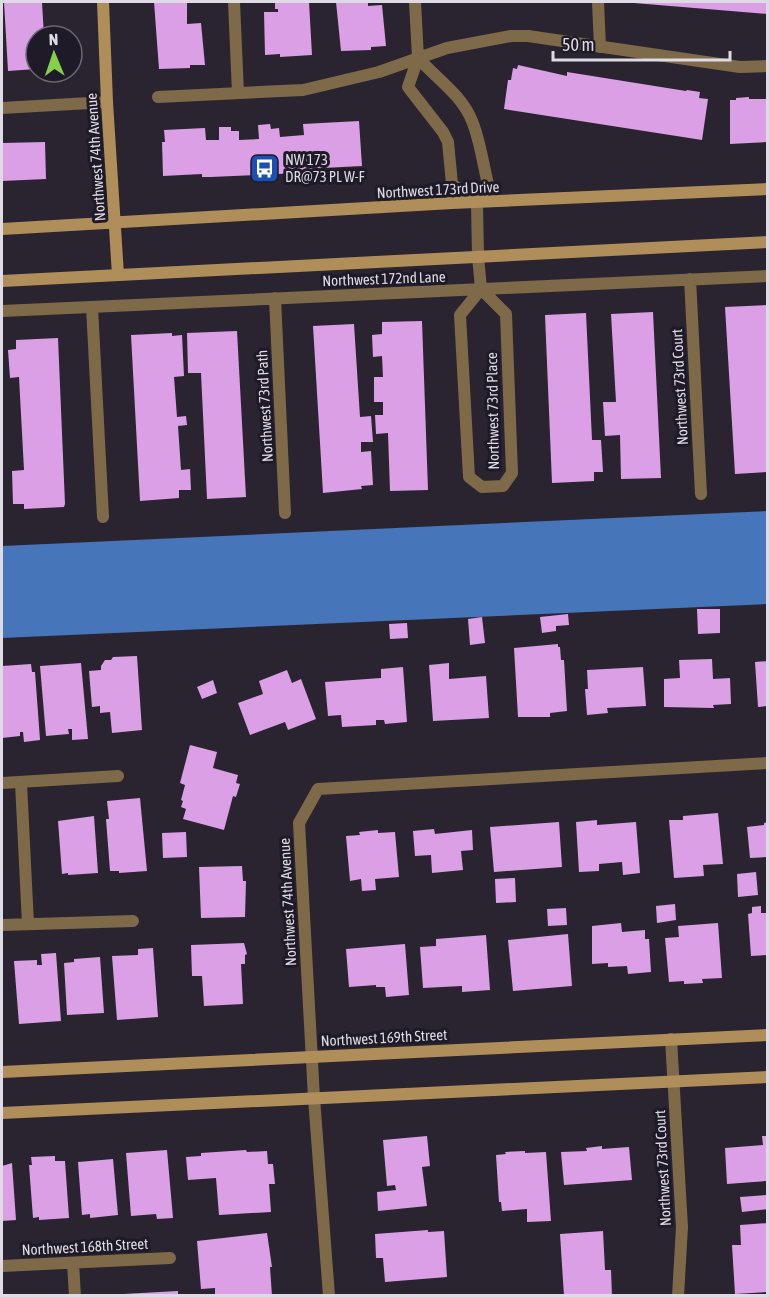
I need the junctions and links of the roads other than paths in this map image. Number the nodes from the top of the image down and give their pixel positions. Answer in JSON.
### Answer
{"nodes":[{"id":1,"x":103,"y":2,"type":"edge"},
{"id":2,"x":234,"y":2,"type":"edge"},
{"id":3,"x":415,"y":2,"type":"edge"},
{"id":4,"x":598,"y":2,"type":"edge"},
{"id":5,"x":600,"y":47,"type":"junction"},
{"id":6,"x":418,"y":58,"type":"junction"},
{"id":7,"x":768,"y":66,"type":"edge"},
{"id":8,"x":238,"y":93,"type":"junction"},
{"id":9,"x":158,"y":97,"type":"dead end"},
{"id":10,"x":107,"y":102,"type":"junction"},
{"id":11,"x":2,"y":108,"type":"edge"},
{"id":12,"x":768,"y":189,"type":"edge"},
{"id":13,"x":477,"y":203,"type":"junction"},
{"id":14,"x":115,"y":223,"type":"junction"},
{"id":15,"x":2,"y":228,"type":"edge"},
{"id":16,"x":768,"y":242,"type":"edge"},
{"id":17,"x":478,"y":256,"type":"junction"},
{"id":18,"x":118,"y":275,"type":"junction"},
{"id":19,"x":768,"y":276,"type":"edge"},
{"id":20,"x":690,"y":279,"type":"junction"},
{"id":21,"x":2,"y":281,"type":"edge"},
{"id":22,"x":481,"y":289,"type":"junction"},
{"id":23,"x":275,"y":298,"type":"junction"},
{"id":24,"x":92,"y":307,"type":"junction"},
{"id":25,"x":2,"y":311,"type":"edge"},
{"id":26,"x":701,"y":494,"type":"dead end"},
{"id":27,"x":285,"y":513,"type":"dead end"},
{"id":28,"x":103,"y":517,"type":"dead end"},
{"id":29,"x":768,"y":763,"type":"edge"},
{"id":30,"x":118,"y":776,"type":"dead end"},
{"id":31,"x":2,"y":783,"type":"edge"},
{"id":32,"x":21,"y":783,"type":"junction"},
{"id":33,"x":133,"y":921,"type":"dead end"},
{"id":34,"x":28,"y":924,"type":"junction"},
{"id":35,"x":2,"y":925,"type":"edge"},
{"id":36,"x":768,"y":1035,"type":"edge"},
{"id":37,"x":670,"y":1040,"type":"junction"},
{"id":38,"x":311,"y":1057,"type":"junction"},
{"id":39,"x":2,"y":1071,"type":"edge"},
{"id":40,"x":768,"y":1077,"type":"edge"},
{"id":41,"x":673,"y":1081,"type":"junction"},
{"id":42,"x":314,"y":1098,"type":"junction"},
{"id":43,"x":2,"y":1113,"type":"edge"},
{"id":44,"x":170,"y":1258,"type":"dead end"},
{"id":45,"x":73,"y":1263,"type":"junction"},
{"id":46,"x":2,"y":1266,"type":"edge"},
{"id":47,"x":75,"y":1296,"type":"edge"},
{"id":48,"x":329,"y":1296,"type":"edge"},
{"id":49,"x":678,"y":1296,"type":"edge"}],
"edges":[{"from":1,"to":10,"type":"street","name":"Northwest 74th Avenue"},
{"from":2,"to":8,"type":"street"},
{"from":3,"to":6,"type":"street"},
{"from":4,"to":5,"type":"street"},
{"from":5,"to":6,"type":"street"},
{"from":5,"to":7,"type":"street"},
{"from":6,"to":8,"type":"street"},
{"from":6,"to":13,"type":"street"},
{"from":6,"to":13,"type":"street"},
{"from":8,"to":9,"type":"street"},
{"from":10,"to":11,"type":"street"},
{"from":10,"to":14,"type":"street","name":"Northwest 74th Avenue"},
{"from":12,"to":13,"type":"street","name":"Northwest 173rd Drive"},
{"from":13,"to":14,"type":"street","name":"Northwest 173rd Drive"},
{"from":13,"to":17,"type":"street"},
{"from":14,"to":15,"type":"street","name":"Northwest 173rd Drive"},
{"from":14,"to":18,"type":"street","name":"Northwest 74th Avenue"},
{"from":16,"to":17,"type":"street"},
{"from":17,"to":18,"type":"street"},
{"from":17,"to":22,"type":"street"},
{"from":18,"to":21,"type":"street"},
{"from":19,"to":20,"type":"street","name":"Northwest 172nd Lane"},
{"from":20,"to":22,"type":"street","name":"Northwest 172nd Lane"},
{"from":20,"to":26,"type":"street","name":"Northwest 73rd Court"},
{"from":22,"to":22,"type":"street","name":"Northwest 73rd Place"},
{"from":22,"to":23,"type":"street","name":"Northwest 172nd Lane"},
{"from":23,"to":24,"type":"street","name":"Northwest 172nd Lane"},
{"from":23,"to":27,"type":"street","name":"Northwest 73rd Path"},
{"from":24,"to":25,"type":"street","name":"Northwest 172nd Lane"},
{"from":24,"to":28,"type":"street"},
{"from":29,"to":38,"type":"street","name":"Northwest 74th Avenue"},
{"from":30,"to":32,"type":"street"},
{"from":31,"to":32,"type":"street"},
{"from":32,"to":34,"type":"street"},
{"from":33,"to":34,"type":"street"},
{"from":34,"to":35,"type":"street"},
{"from":36,"to":37,"type":"street","name":"Northwest 169th Street"},
{"from":37,"to":38,"type":"street","name":"Northwest 169th Street"},
{"from":37,"to":41,"type":"street","name":"Northwest 73rd Court"},
{"from":38,"to":39,"type":"street","name":"Northwest 169th Street"},
{"from":38,"to":42,"type":"street","name":"Northwest 74th Avenue"},
{"from":40,"to":41,"type":"street"},
{"from":41,"to":42,"type":"street"},
{"from":41,"to":49,"type":"street","name":"Northwest 73rd Court"},
{"from":42,"to":43,"type":"street"},
{"from":42,"to":48,"type":"street","name":"Northwest 74th Avenue"},
{"from":44,"to":45,"type":"street","name":"Northwest 168th Street"},
{"from":45,"to":46,"type":"street","name":"Northwest 168th Street"},
{"from":45,"to":47,"type":"street"}]}
